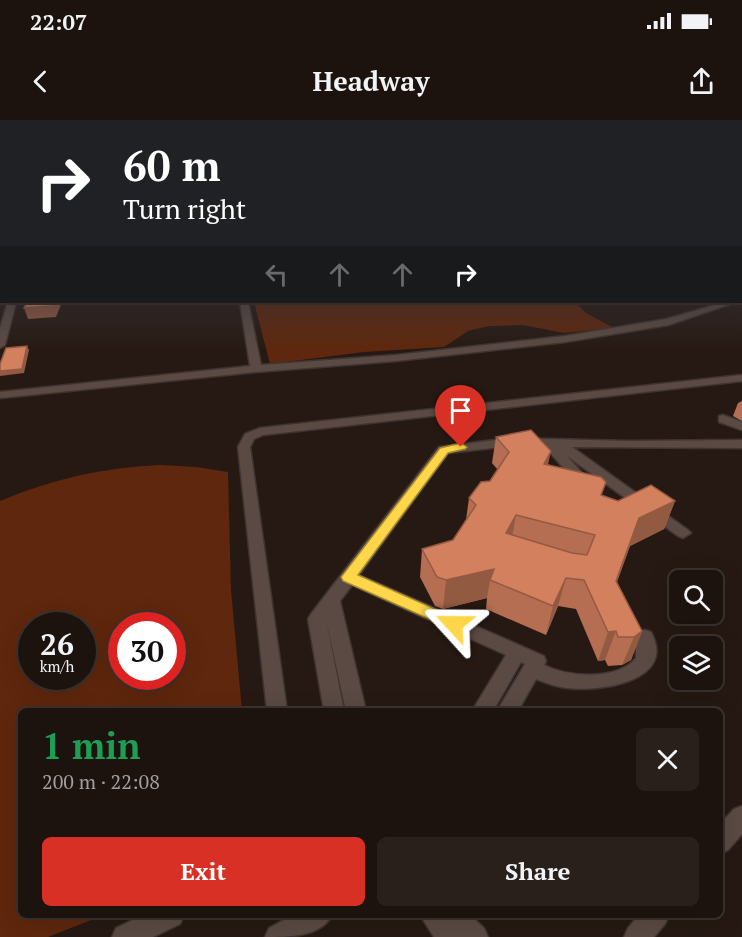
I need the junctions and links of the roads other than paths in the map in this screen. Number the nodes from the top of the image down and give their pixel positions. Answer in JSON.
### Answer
{"nodes":[{"id":1,"x":12,"y":303,"type":"edge"},
{"id":2,"x":244,"y":303,"type":"edge"},
{"id":3,"x":729,"y":303,"type":"edge"},
{"id":4,"x":0,"y":345,"type":"edge"},
{"id":5,"x":256,"y":369,"type":"junction"},
{"id":6,"x":742,"y":378,"type":"edge"},
{"id":7,"x":0,"y":395,"type":"edge"},
{"id":8,"x":723,"y":419,"type":"dead end"},
{"id":9,"x":742,"y":426,"type":"edge"},
{"id":10,"x":554,"y":443,"type":"junction"},
{"id":11,"x":742,"y":444,"type":"edge"},
{"id":12,"x":600,"y":500,"type":"edge"},
{"id":13,"x":683,"y":533,"type":"dead end"},
{"id":14,"x":349,"y":577,"type":"junction"},
{"id":15,"x":331,"y":601,"type":"junction"},
{"id":16,"x":645,"y":637,"type":"dead end"},
{"id":17,"x":517,"y":652,"type":"junction"},
{"id":18,"x":533,"y":668,"type":"junction"},
{"id":19,"x":277,"y":708,"type":"edge"},
{"id":20,"x":333,"y":708,"type":"edge"},
{"id":21,"x":355,"y":708,"type":"edge"},
{"id":22,"x":484,"y":708,"type":"edge"},
{"id":23,"x":509,"y":708,"type":"edge"},
{"id":24,"x":742,"y":817,"type":"edge"},
{"id":25,"x":723,"y":839,"type":"edge"},
{"id":26,"x":165,"y":918,"type":"edge"},
{"id":27,"x":314,"y":918,"type":"edge"},
{"id":28,"x":434,"y":918,"type":"edge"},
{"id":29,"x":453,"y":918,"type":"edge"},
{"id":30,"x":654,"y":918,"type":"edge"},
{"id":31,"x":284,"y":936,"type":"edge"},
{"id":32,"x":125,"y":937,"type":"edge"},
{"id":33,"x":450,"y":937,"type":"edge"},
{"id":34,"x":475,"y":937,"type":"edge"},
{"id":35,"x":637,"y":937,"type":"edge"}],
"edges":[{"from":1,"to":4,"type":"street"},
{"from":2,"to":5,"type":"street"},
{"from":3,"to":5,"type":"street"},
{"from":5,"to":7,"type":"street"},
{"from":6,"to":19,"type":"street"},
{"from":8,"to":9,"type":"street"},
{"from":10,"to":11,"type":"street"},
{"from":10,"to":12,"type":"street"},
{"from":10,"to":13,"type":"street"},
{"from":10,"to":14,"type":"street"},
{"from":14,"to":15,"type":"street"},
{"from":14,"to":17,"type":"street"},
{"from":15,"to":20,"type":"street"},
{"from":15,"to":21,"type":"street"},
{"from":16,"to":18,"type":"street"},
{"from":17,"to":18,"type":"street"},
{"from":17,"to":22,"type":"street"},
{"from":18,"to":23,"type":"street"},
{"from":24,"to":25,"type":"street"},
{"from":26,"to":32,"type":"street"},
{"from":27,"to":31,"type":"street"},
{"from":28,"to":33,"type":"street"},
{"from":29,"to":34,"type":"street"},
{"from":30,"to":35,"type":"street"}]}
